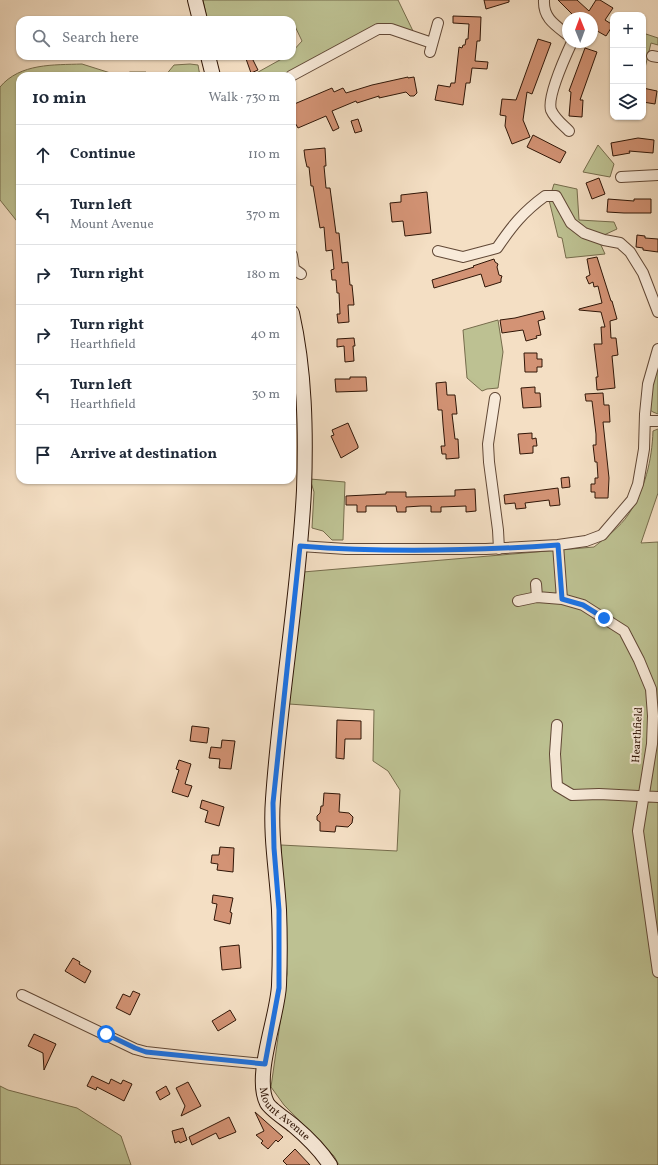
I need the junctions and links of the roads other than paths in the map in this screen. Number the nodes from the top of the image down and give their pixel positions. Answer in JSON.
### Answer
{"nodes":[{"id":1,"x":195,"y":0,"type":"edge"},
{"id":2,"x":544,"y":0,"type":"edge"},
{"id":3,"x":199,"y":16,"type":"edge"},
{"id":4,"x":438,"y":23,"type":"dead end"},
{"id":5,"x":562,"y":30,"type":"edge"},
{"id":6,"x":574,"y":48,"type":"edge"},
{"id":7,"x":209,"y":60,"type":"edge"},
{"id":8,"x":212,"y":72,"type":"edge"},
{"id":9,"x":296,"y":73,"type":"edge"},
{"id":10,"x":569,"y":131,"type":"dead end"},
{"id":11,"x":658,"y":175,"type":"edge"},
{"id":12,"x":621,"y":177,"type":"dead end"},
{"id":13,"x":438,"y":251,"type":"dead end"},
{"id":14,"x":296,"y":270,"type":"edge"},
{"id":15,"x":301,"y":274,"type":"dead end"},
{"id":16,"x":658,"y":312,"type":"edge"},
{"id":17,"x":296,"y":331,"type":"edge"},
{"id":18,"x":658,"y":349,"type":"edge"},
{"id":19,"x":495,"y":398,"type":"dead end"},
{"id":20,"x":645,"y":420,"type":"junction"},
{"id":21,"x":658,"y":421,"type":"edge"},
{"id":22,"x":558,"y":545,"type":"junction"},
{"id":23,"x":300,"y":546,"type":"junction"},
{"id":24,"x":499,"y":549,"type":"junction"},
{"id":25,"x":536,"y":584,"type":"dead end"},
{"id":26,"x":537,"y":597,"type":"junction"},
{"id":27,"x":562,"y":599,"type":"junction"},
{"id":28,"x":518,"y":601,"type":"dead end"},
{"id":29,"x":557,"y":725,"type":"dead end"},
{"id":30,"x":642,"y":796,"type":"junction"},
{"id":31,"x":658,"y":797,"type":"edge"},
{"id":32,"x":658,"y":972,"type":"edge"},
{"id":33,"x":22,"y":995,"type":"dead end"},
{"id":34,"x":265,"y":1064,"type":"junction"},
{"id":35,"x":330,"y":1165,"type":"edge"}],
"edges":[{"from":1,"to":3,"type":"street"},
{"from":2,"to":5,"type":"street"},
{"from":4,"to":9,"type":"street"},
{"from":6,"to":10,"type":"street"},
{"from":7,"to":8,"type":"street"},
{"from":11,"to":12,"type":"street"},
{"from":13,"to":16,"type":"street"},
{"from":14,"to":15,"type":"street"},
{"from":17,"to":23,"type":"street","name":"Mount Avenue"},
{"from":18,"to":20,"type":"street"},
{"from":19,"to":24,"type":"street"},
{"from":20,"to":21,"type":"street"},
{"from":20,"to":22,"type":"street"},
{"from":22,"to":24,"type":"street"},
{"from":22,"to":27,"type":"street"},
{"from":23,"to":24,"type":"street"},
{"from":23,"to":34,"type":"street","name":"Mount Avenue"},
{"from":25,"to":26,"type":"street"},
{"from":26,"to":27,"type":"street","name":"Hearthfield"},
{"from":26,"to":28,"type":"street","name":"Hearthfield"},
{"from":27,"to":30,"type":"street","name":"Hearthfield"},
{"from":29,"to":30,"type":"street"},
{"from":30,"to":31,"type":"street"},
{"from":30,"to":32,"type":"street","name":"Hearthfield"},
{"from":33,"to":34,"type":"street"},
{"from":34,"to":35,"type":"street","name":"Mount Avenue"}]}
